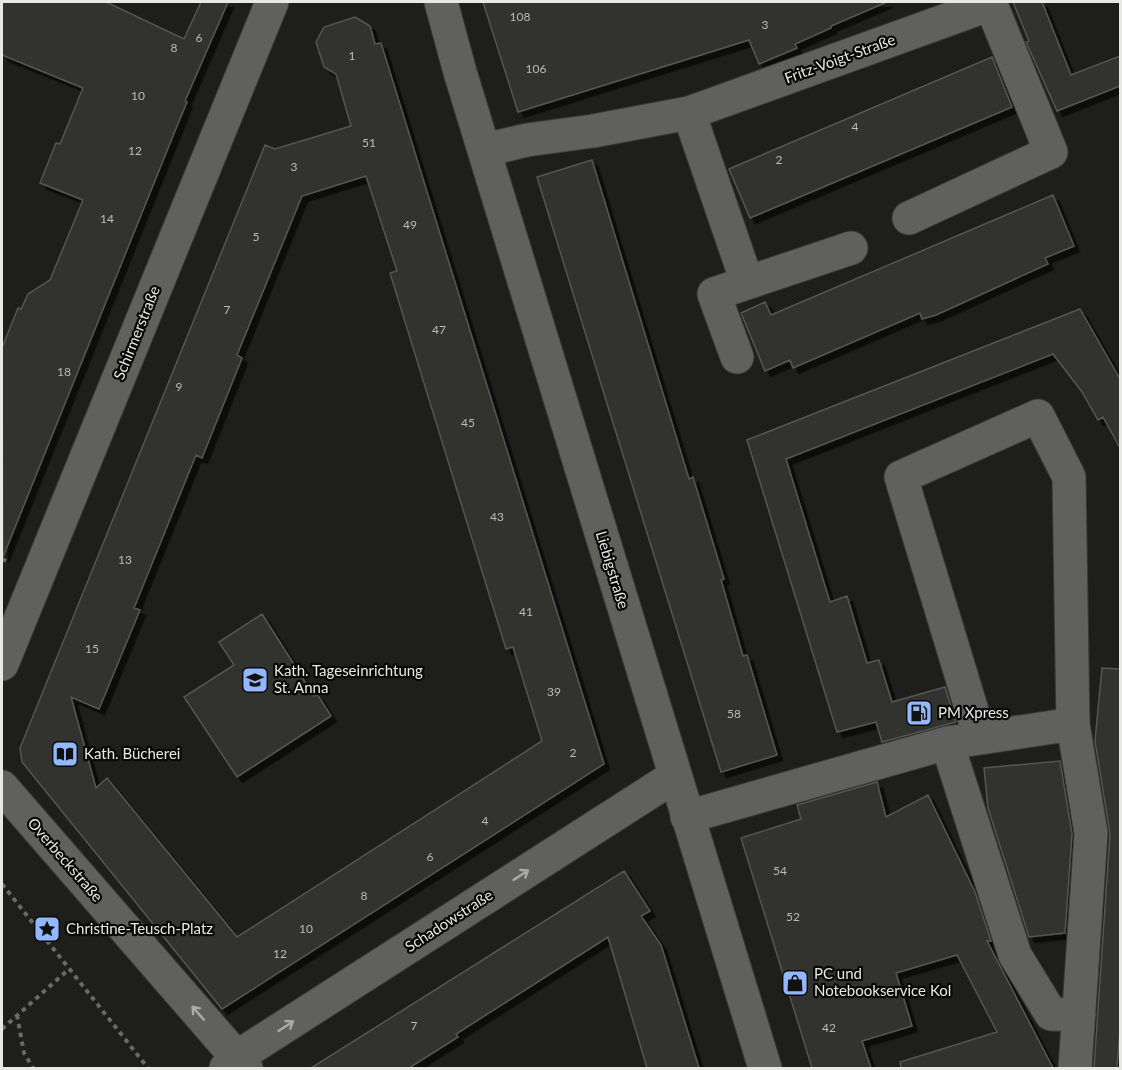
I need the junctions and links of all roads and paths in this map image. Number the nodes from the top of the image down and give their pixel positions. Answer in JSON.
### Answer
{"nodes":[{"id":1,"x":272,"y":2,"type":"edge"},
{"id":2,"x":427,"y":2,"type":"edge"},
{"id":3,"x":441,"y":2,"type":"edge"},
{"id":4,"x":990,"y":3,"type":"edge"},
{"id":5,"x":460,"y":72,"type":"junction"},
{"id":6,"x":689,"y":114,"type":"junction"},
{"id":7,"x":485,"y":150,"type":"junction"},
{"id":8,"x":909,"y":218,"type":"dead end"},
{"id":9,"x":851,"y":248,"type":"dead end"},
{"id":10,"x":747,"y":282,"type":"junction"},
{"id":11,"x":737,"y":357,"type":"dead end"},
{"id":12,"x":2,"y":664,"type":"edge"},
{"id":13,"x":1073,"y":724,"type":"junction"},
{"id":14,"x":980,"y":737,"type":"junction"},
{"id":15,"x":947,"y":743,"type":"junction"},
{"id":16,"x":675,"y":776,"type":"junction"},
{"id":17,"x":2,"y":787,"type":"edge"},
{"id":18,"x":687,"y":817,"type":"junction"},
{"id":19,"x":2,"y":884,"type":"edge"},
{"id":20,"x":69,"y":969,"type":"junction"},
{"id":21,"x":17,"y":1015,"type":"junction"},
{"id":22,"x":1079,"y":1015,"type":"junction"},
{"id":23,"x":2,"y":1029,"type":"edge"},
{"id":24,"x":236,"y":1065,"type":"edge"},
{"id":25,"x":33,"y":1068,"type":"edge"},
{"id":26,"x":148,"y":1068,"type":"edge"},
{"id":27,"x":765,"y":1068,"type":"edge"},
{"id":28,"x":1075,"y":1068,"type":"edge"}],
"edges":[{"from":1,"to":12,"type":"street","name":"Schirmerstraße"},
{"from":2,"to":5,"type":"street","name":"Liebigstraße"},
{"from":3,"to":5,"type":"street","name":"Liebigstraße"},
{"from":4,"to":6,"type":"street","name":"Fritz-Voigt-Straße"},
{"from":4,"to":8,"type":"street","name":"Fritz-Voigt-Straße"},
{"from":5,"to":7,"type":"street","name":"Liebigstraße"},
{"from":6,"to":7,"type":"street","name":"Fritz-Voigt-Straße"},
{"from":6,"to":10,"type":"street"},
{"from":7,"to":16,"type":"street","name":"Liebigstraße"},
{"from":9,"to":10,"type":"street"},
{"from":10,"to":11,"type":"street"},
{"from":13,"to":14,"type":"street"},
{"from":13,"to":14,"type":"street"},
{"from":13,"to":22,"type":"street"},
{"from":14,"to":15,"type":"street"},
{"from":15,"to":18,"type":"street"},
{"from":15,"to":22,"type":"street"},
{"from":16,"to":18,"type":"street","name":"Liebigstraße"},
{"from":24,"to":16,"type":"street","name":"Schadowstraße","one_way":true},
{"from":24,"to":17,"type":"street","name":"Overbeckstraße","one_way":true},
{"from":18,"to":27,"type":"street","name":"Liebigstraße"},
{"from":19,"to":20,"type":"path"},
{"from":20,"to":21,"type":"path"},
{"from":20,"to":26,"type":"path"},
{"from":21,"to":23,"type":"path"},
{"from":21,"to":25,"type":"path"},
{"from":22,"to":28,"type":"street"}]}
